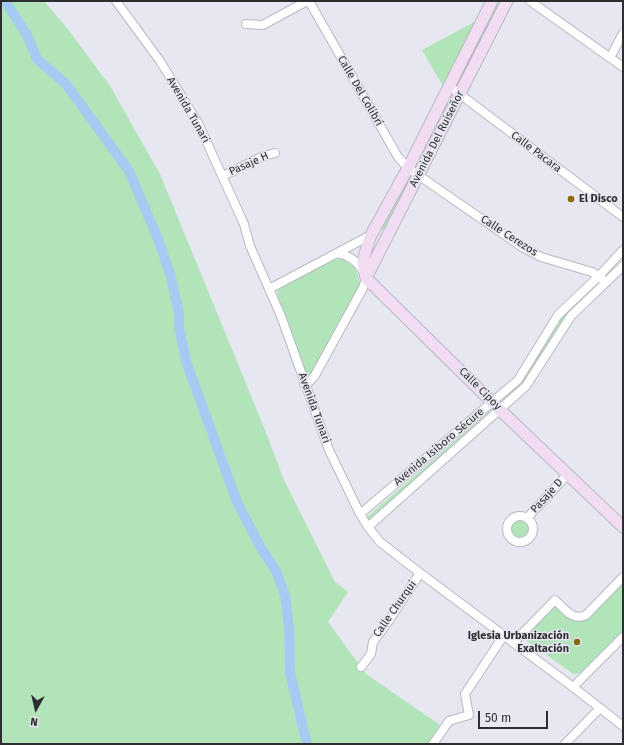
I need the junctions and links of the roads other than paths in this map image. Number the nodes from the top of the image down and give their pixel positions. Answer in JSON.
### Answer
{"nodes":[{"id":1,"x":116,"y":1,"type":"edge"},
{"id":2,"x":308,"y":1,"type":"edge"},
{"id":3,"x":492,"y":1,"type":"edge"},
{"id":4,"x":507,"y":1,"type":"edge"},
{"id":5,"x":530,"y":1,"type":"edge"},
{"id":6,"x":246,"y":24,"type":"dead end"},
{"id":7,"x":623,"y":33,"type":"edge"},
{"id":8,"x":610,"y":58,"type":"junction"},
{"id":9,"x":623,"y":68,"type":"edge"},
{"id":10,"x":450,"y":86,"type":"junction"},
{"id":11,"x":460,"y":95,"type":"junction"},
{"id":12,"x":275,"y":153,"type":"dead end"},
{"id":13,"x":408,"y":168,"type":"junction"},
{"id":14,"x":419,"y":174,"type":"junction"},
{"id":15,"x":223,"y":176,"type":"junction"},
{"id":16,"x":623,"y":217,"type":"edge"},
{"id":17,"x":371,"y":235,"type":"junction"},
{"id":18,"x":623,"y":250,"type":"edge"},
{"id":19,"x":337,"y":253,"type":"junction"},
{"id":20,"x":610,"y":264,"type":"junction"},
{"id":21,"x":621,"y":270,"type":"edge"},
{"id":22,"x":599,"y":276,"type":"junction"},
{"id":23,"x":366,"y":278,"type":"junction"},
{"id":24,"x":606,"y":282,"type":"junction"},
{"id":25,"x":269,"y":289,"type":"junction"},
{"id":26,"x":304,"y":384,"type":"junction"},
{"id":27,"x":497,"y":406,"type":"junction"},
{"id":28,"x":567,"y":475,"type":"junction"},
{"id":29,"x":360,"y":514,"type":"junction"},
{"id":30,"x":527,"y":518,"type":"dead end"},
{"id":31,"x":368,"y":527,"type":"junction"},
{"id":32,"x":623,"y":527,"type":"edge"},
{"id":33,"x":420,"y":573,"type":"junction"},
{"id":34,"x":623,"y":577,"type":"edge"},
{"id":35,"x":504,"y":635,"type":"junction"},
{"id":36,"x":623,"y":637,"type":"edge"},
{"id":37,"x":513,"y":643,"type":"junction"},
{"id":38,"x":361,"y":667,"type":"dead end"},
{"id":39,"x":573,"y":687,"type":"junction"},
{"id":40,"x":600,"y":708,"type":"junction"},
{"id":41,"x":623,"y":726,"type":"edge"},
{"id":42,"x":432,"y":744,"type":"edge"},
{"id":43,"x":566,"y":744,"type":"edge"}],
"edges":[{"from":1,"to":15,"type":"street","name":"Avenida Tunari"},
{"from":2,"to":6,"type":"street"},
{"from":2,"to":13,"type":"street","name":"Calle Del Colibrí"},
{"from":3,"to":10,"type":"main road","name":"Avenida Del Ruiseñor"},
{"from":4,"to":11,"type":"main road","name":"Avenida Del Ruiseñor"},
{"from":5,"to":8,"type":"street"},
{"from":7,"to":8,"type":"street"},
{"from":8,"to":9,"type":"street"},
{"from":10,"to":11,"type":"street","name":"Calle Pacara"},
{"from":10,"to":13,"type":"main road","name":"Avenida Del Ruiseñor"},
{"from":11,"to":14,"type":"main road","name":"Avenida Del Ruiseñor"},
{"from":11,"to":16,"type":"street","name":"Calle Pacara"},
{"from":12,"to":15,"type":"street","name":"Pasaje H"},
{"from":13,"to":14,"type":"street","name":"Calle Del Colibrí"},
{"from":13,"to":17,"type":"main road","name":"Avenida Del Ruiseñor"},
{"from":14,"to":22,"type":"street","name":"Calle Cerezos"},
{"from":14,"to":23,"type":"main road","name":"Avenida Del Ruiseñor"},
{"from":15,"to":25,"type":"street","name":"Avenida Tunari"},
{"from":17,"to":19,"type":"street"},
{"from":17,"to":23,"type":"main road","name":"Avenida Del Ruiseñor"},
{"from":18,"to":20,"type":"street","name":"Avenida Isiboro Sécure"},
{"from":19,"to":23,"type":"street","name":"Calle Cipoy"},
{"from":19,"to":25,"type":"street"},
{"from":20,"to":21,"type":"street"},
{"from":20,"to":22,"type":"street","name":"Avenida Isiboro Sécure"},
{"from":21,"to":24,"type":"street","name":"Avenida Isiboro Sécure"},
{"from":22,"to":24,"type":"street","name":"Calle Cerezos"},
{"from":22,"to":27,"type":"street","name":"Avenida Isiboro Sécure"},
{"from":23,"to":26,"type":"street","name":"Avenida Del Ruiseñor"},
{"from":23,"to":27,"type":"main road","name":"Calle Cipoy"},
{"from":24,"to":27,"type":"street","name":"Avenida Isiboro Sécure"},
{"from":25,"to":26,"type":"street","name":"Avenida Tunari"},
{"from":26,"to":29,"type":"street","name":"Avenida Tunari"},
{"from":27,"to":28,"type":"main road","name":"Calle Cipoy"},
{"from":27,"to":29,"type":"street","name":"Avenida Isiboro Sécure"},
{"from":27,"to":31,"type":"street","name":"Avenida Isiboro Sécure"},
{"from":28,"to":30,"type":"street","name":"Pasaje D"},
{"from":28,"to":32,"type":"main road","name":"Calle Cipoy"},
{"from":29,"to":31,"type":"street","name":"Avenida Tunari"},
{"from":31,"to":33,"type":"street","name":"Avenida Tunari"},
{"from":33,"to":35,"type":"street","name":"Avenida Tunari"},
{"from":33,"to":38,"type":"street","name":"Calle Churqui"},
{"from":34,"to":37,"type":"street"},
{"from":35,"to":37,"type":"street","name":"Avenida Tunari"},
{"from":35,"to":42,"type":"street"},
{"from":36,"to":39,"type":"street"},
{"from":37,"to":39,"type":"street","name":"Avenida Tunari"},
{"from":39,"to":40,"type":"street","name":"Avenida Tunari"},
{"from":40,"to":41,"type":"street","name":"Avenida Tunari"},
{"from":40,"to":43,"type":"street"}]}
